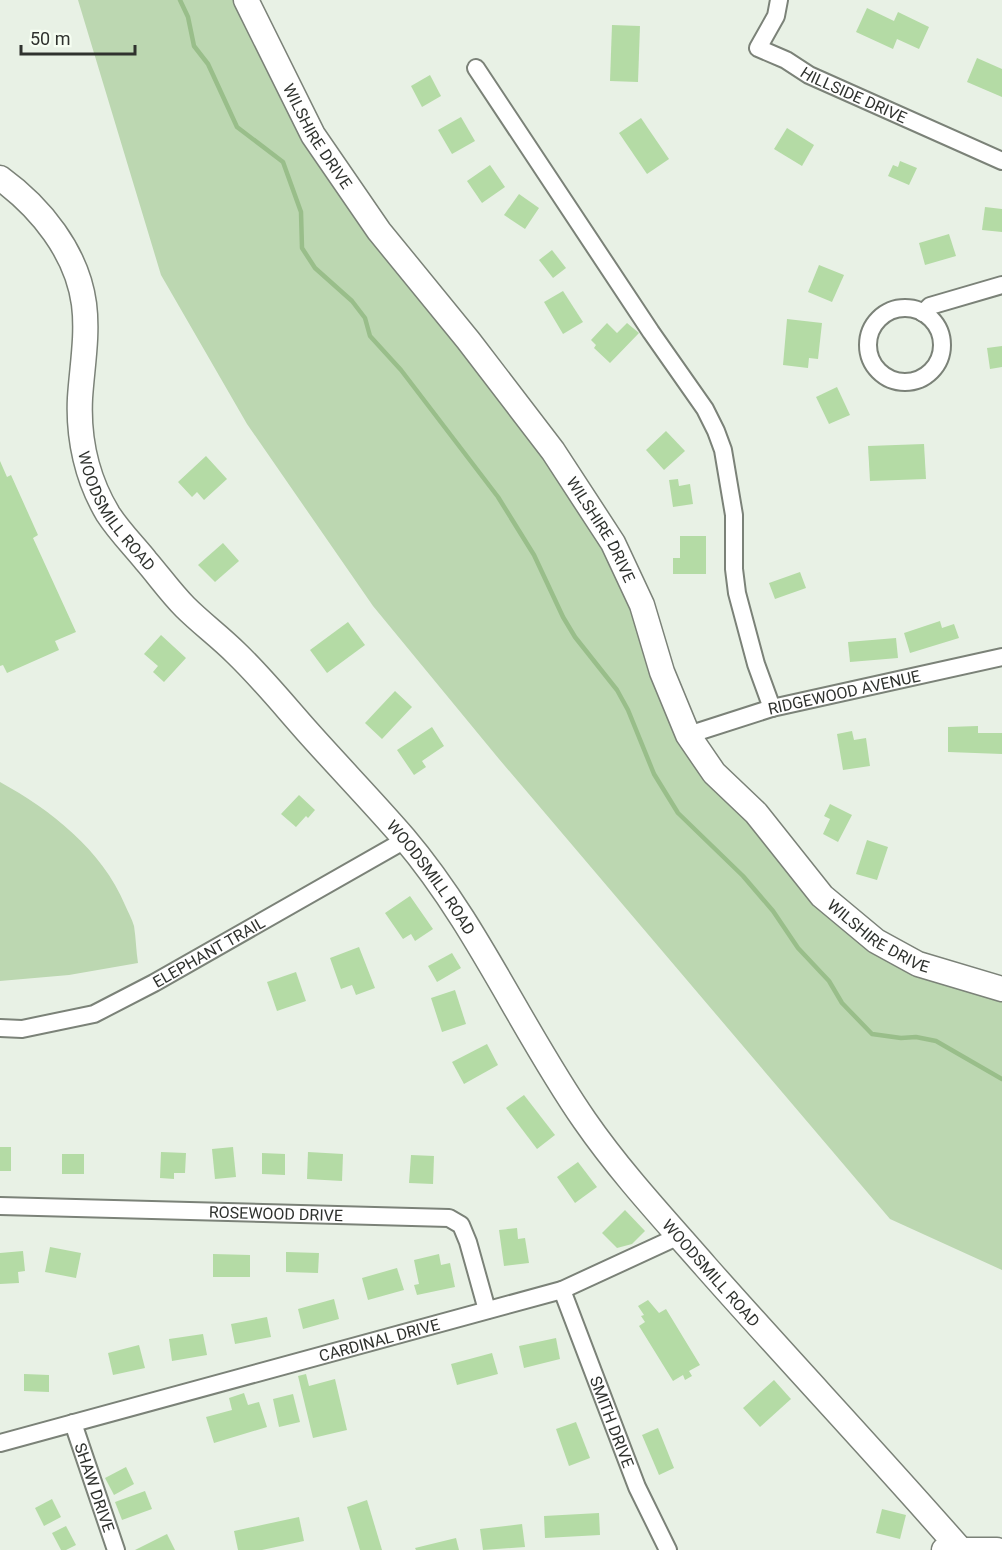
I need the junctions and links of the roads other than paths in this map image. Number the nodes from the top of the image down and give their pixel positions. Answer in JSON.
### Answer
{"nodes":[{"id":1,"x":246,"y":0,"type":"edge"},
{"id":2,"x":779,"y":0,"type":"edge"},
{"id":3,"x":476,"y":68,"type":"dead end"},
{"id":4,"x":1002,"y":161,"type":"edge"},
{"id":5,"x":0,"y":178,"type":"edge"},
{"id":6,"x":1002,"y":285,"type":"edge"},
{"id":7,"x":923,"y":313,"type":"junction"},
{"id":8,"x":1002,"y":657,"type":"edge"},
{"id":9,"x":772,"y":708,"type":"junction"},
{"id":10,"x":688,"y":735,"type":"junction"},
{"id":11,"x":405,"y":840,"type":"junction"},
{"id":12,"x":1002,"y":989,"type":"edge"},
{"id":13,"x":0,"y":1028,"type":"edge"},
{"id":14,"x":0,"y":1206,"type":"edge"},
{"id":15,"x":679,"y":1236,"type":"junction"},
{"id":16,"x":562,"y":1290,"type":"junction"},
{"id":17,"x":488,"y":1310,"type":"junction"},
{"id":18,"x":73,"y":1423,"type":"junction"},
{"id":19,"x":0,"y":1443,"type":"edge"},
{"id":20,"x":998,"y":1545,"type":"edge"},
{"id":21,"x":116,"y":1550,"type":"edge"},
{"id":22,"x":668,"y":1550,"type":"edge"},
{"id":23,"x":944,"y":1550,"type":"edge"},
{"id":24,"x":960,"y":1550,"type":"edge"}],
"edges":[{"from":1,"to":10,"type":"street","name":"WILSHIRE DRIVE"},
{"from":2,"to":4,"type":"street","name":"HILLSIDE DRIVE"},
{"from":3,"to":9,"type":"street"},
{"from":5,"to":11,"type":"street","name":"WOODSMILL ROAD"},
{"from":6,"to":7,"type":"street"},
{"from":7,"to":7,"type":"street"},
{"from":8,"to":9,"type":"street","name":"RIDGEWOOD AVENUE"},
{"from":9,"to":10,"type":"street","name":"RIDGEWOOD AVENUE"},
{"from":10,"to":12,"type":"street","name":"WILSHIRE DRIVE"},
{"from":11,"to":13,"type":"street","name":"ELEPHANT TRAIL"},
{"from":11,"to":15,"type":"street","name":"WOODSMILL ROAD"},
{"from":14,"to":17,"type":"street","name":"ROSEWOOD DRIVE"},
{"from":15,"to":16,"type":"street","name":"CARDINAL DRIVE"},
{"from":15,"to":24,"type":"street","name":"WOODSMILL ROAD"},
{"from":16,"to":17,"type":"street","name":"CARDINAL DRIVE"},
{"from":16,"to":22,"type":"street","name":"SMITH DRIVE"},
{"from":17,"to":18,"type":"street","name":"CARDINAL DRIVE"},
{"from":18,"to":19,"type":"street","name":"CARDINAL DRIVE"},
{"from":18,"to":21,"type":"street","name":"SHAW DRIVE"},
{"from":20,"to":24,"type":"street"},
{"from":23,"to":24,"type":"street"}]}
